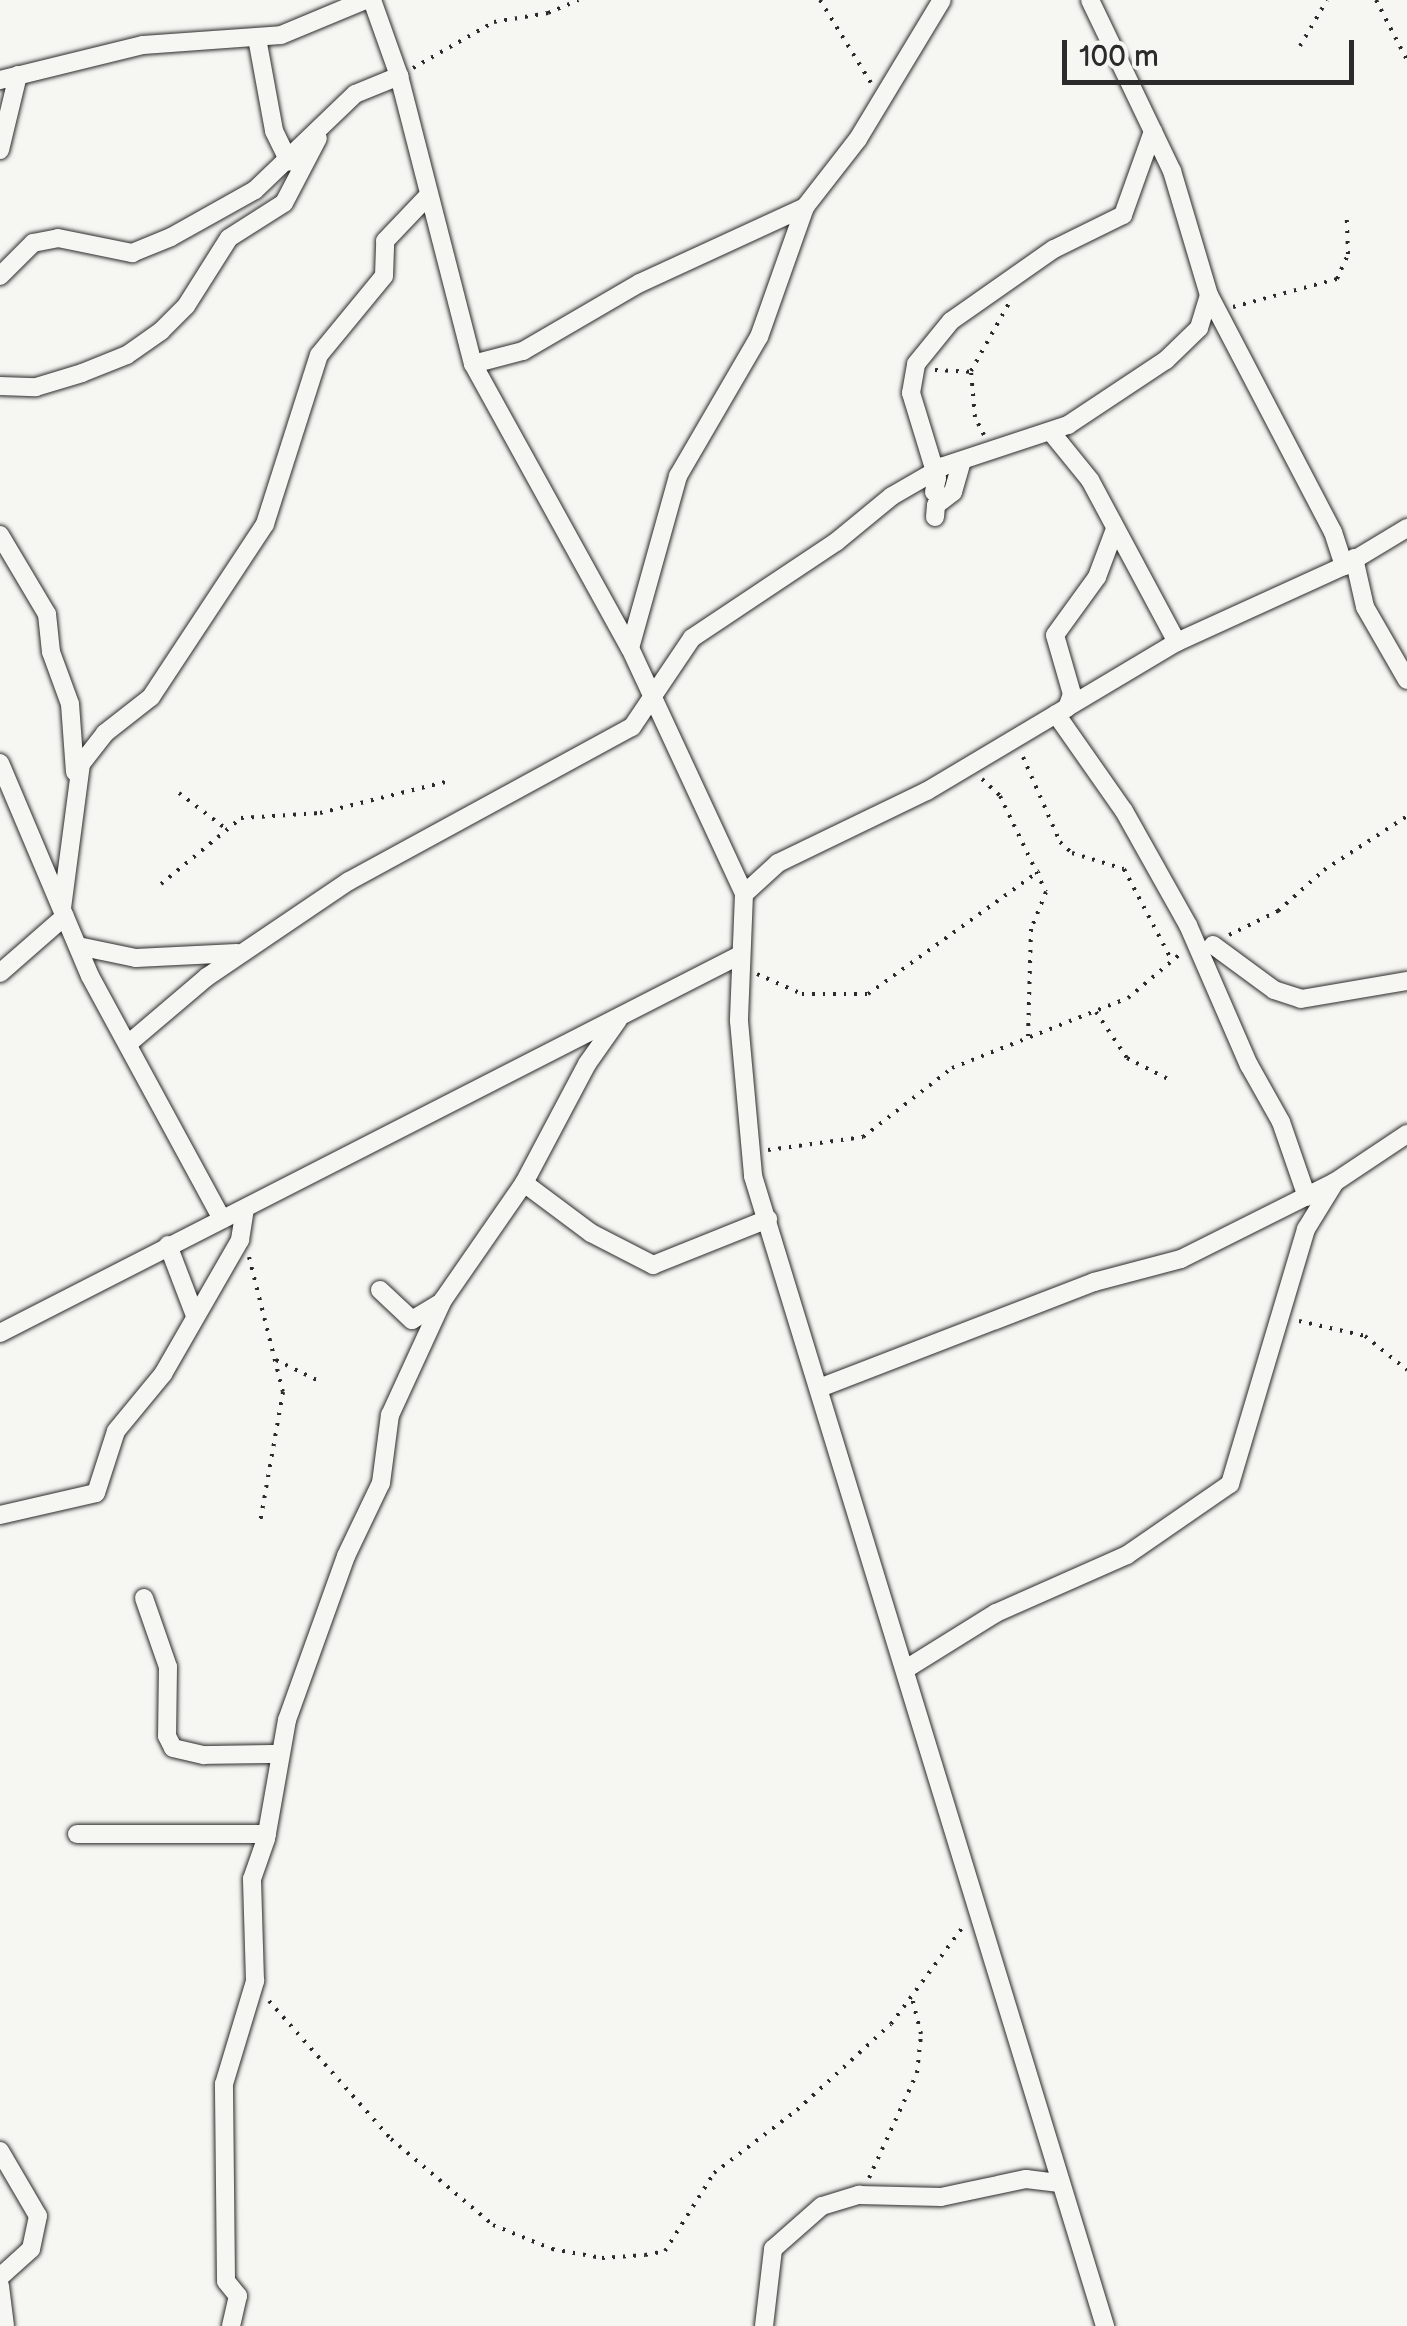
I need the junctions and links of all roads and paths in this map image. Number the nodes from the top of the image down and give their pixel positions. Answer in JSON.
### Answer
{"nodes":[{"id":1,"x":578,"y":0,"type":"edge"},
{"id":2,"x":820,"y":0,"type":"edge"},
{"id":3,"x":942,"y":0,"type":"edge"},
{"id":4,"x":1090,"y":0,"type":"edge"},
{"id":5,"x":1327,"y":0,"type":"edge"},
{"id":6,"x":1376,"y":0,"type":"edge"},
{"id":7,"x":372,"y":1,"type":"edge"},
{"id":8,"x":257,"y":38,"type":"junction"},
{"id":9,"x":1300,"y":46,"type":"dead end"},
{"id":10,"x":1407,"y":60,"type":"edge"},
{"id":11,"x":399,"y":76,"type":"junction"},
{"id":12,"x":9,"y":78,"type":"edge"},
{"id":13,"x":874,"y":96,"type":"dead end"},
{"id":14,"x":323,"y":126,"type":"junction"},
{"id":15,"x":1153,"y":131,"type":"junction"},
{"id":16,"x":0,"y":150,"type":"edge"},
{"id":17,"x":290,"y":162,"type":"junction"},
{"id":18,"x":426,"y":198,"type":"junction"},
{"id":19,"x":805,"y":207,"type":"junction"},
{"id":20,"x":1347,"y":216,"type":"dead end"},
{"id":21,"x":0,"y":276,"type":"edge"},
{"id":22,"x":1014,"y":282,"type":"junction"},
{"id":23,"x":1209,"y":295,"type":"junction"},
{"id":24,"x":1218,"y":315,"type":"junction"},
{"id":25,"x":473,"y":364,"type":"junction"},
{"id":26,"x":916,"y":364,"type":"junction"},
{"id":27,"x":971,"y":371,"type":"junction"},
{"id":28,"x":0,"y":386,"type":"edge"},
{"id":29,"x":1052,"y":432,"type":"junction"},
{"id":30,"x":1005,"y":449,"type":"junction"},
{"id":31,"x":962,"y":461,"type":"junction"},
{"id":32,"x":935,"y":470,"type":"junction"},
{"id":33,"x":912,"y":482,"type":"junction"},
{"id":34,"x":936,"y":503,"type":"junction"},
{"id":35,"x":1407,"y":528,"type":"edge"},
{"id":36,"x":1114,"y":529,"type":"junction"},
{"id":37,"x":0,"y":535,"type":"edge"},
{"id":38,"x":1349,"y":562,"type":"junction"},
{"id":39,"x":1177,"y":642,"type":"junction"},
{"id":40,"x":630,"y":648,"type":"junction"},
{"id":41,"x":1407,"y":680,"type":"edge"},
{"id":42,"x":652,"y":691,"type":"junction"},
{"id":43,"x":1062,"y":711,"type":"junction"},
{"id":44,"x":1014,"y":739,"type":"junction"},
{"id":45,"x":0,"y":762,"type":"edge"},
{"id":46,"x":966,"y":769,"type":"junction"},
{"id":47,"x":76,"y":780,"type":"junction"},
{"id":48,"x":445,"y":782,"type":"dead end"},
{"id":49,"x":179,"y":793,"type":"dead end"},
{"id":50,"x":1407,"y":816,"type":"edge"},
{"id":51,"x":224,"y":828,"type":"junction"},
{"id":52,"x":1039,"y":871,"type":"junction"},
{"id":53,"x":161,"y":884,"type":"dead end"},
{"id":54,"x":744,"y":894,"type":"junction"},
{"id":55,"x":64,"y":912,"type":"junction"},
{"id":56,"x":78,"y":946,"type":"junction"},
{"id":57,"x":1206,"y":947,"type":"junction"},
{"id":58,"x":242,"y":952,"type":"junction"},
{"id":59,"x":740,"y":960,"type":"junction"},
{"id":60,"x":1172,"y":961,"type":"junction"},
{"id":61,"x":0,"y":973,"type":"edge"},
{"id":62,"x":1407,"y":980,"type":"edge"},
{"id":63,"x":1096,"y":1012,"type":"junction"},
{"id":64,"x":618,"y":1020,"type":"junction"},
{"id":65,"x":1028,"y":1038,"type":"junction"},
{"id":66,"x":128,"y":1044,"type":"junction"},
{"id":67,"x":1172,"y":1081,"type":"dead end"},
{"id":68,"x":1407,"y":1134,"type":"edge"},
{"id":69,"x":750,"y":1153,"type":"junction"},
{"id":70,"x":1335,"y":1182,"type":"junction"},
{"id":71,"x":524,"y":1183,"type":"junction"},
{"id":72,"x":1306,"y":1197,"type":"junction"},
{"id":73,"x":245,"y":1210,"type":"junction"},
{"id":74,"x":768,"y":1218,"type":"junction"},
{"id":75,"x":222,"y":1220,"type":"junction"},
{"id":76,"x":240,"y":1240,"type":"junction"},
{"id":77,"x":168,"y":1245,"type":"junction"},
{"id":78,"x":380,"y":1290,"type":"dead end"},
{"id":79,"x":443,"y":1300,"type":"junction"},
{"id":80,"x":194,"y":1313,"type":"junction"},
{"id":81,"x":1280,"y":1319,"type":"junction"},
{"id":82,"x":0,"y":1333,"type":"edge"},
{"id":83,"x":276,"y":1360,"type":"junction"},
{"id":84,"x":1407,"y":1370,"type":"edge"},
{"id":85,"x":320,"y":1382,"type":"dead end"},
{"id":86,"x":822,"y":1387,"type":"junction"},
{"id":87,"x":0,"y":1515,"type":"edge"},
{"id":88,"x":260,"y":1522,"type":"dead end"},
{"id":89,"x":144,"y":1598,"type":"dead end"},
{"id":90,"x":906,"y":1669,"type":"junction"},
{"id":91,"x":278,"y":1754,"type":"junction"},
{"id":92,"x":77,"y":1834,"type":"dead end"},
{"id":93,"x":267,"y":1834,"type":"junction"},
{"id":94,"x":975,"y":1909,"type":"junction"},
{"id":95,"x":256,"y":1981,"type":"junction"},
{"id":96,"x":912,"y":1997,"type":"junction"},
{"id":97,"x":0,"y":2151,"type":"edge"},
{"id":98,"x":1060,"y":2183,"type":"junction"},
{"id":99,"x":859,"y":2195,"type":"junction"},
{"id":100,"x":0,"y":2277,"type":"edge"},
{"id":101,"x":0,"y":2286,"type":"edge"},
{"id":102,"x":5,"y":2326,"type":"edge"},
{"id":103,"x":231,"y":2326,"type":"edge"},
{"id":104,"x":764,"y":2326,"type":"edge"},
{"id":105,"x":1105,"y":2326,"type":"edge"}],
"edges":[{"from":1,"to":11,"type":"path"},
{"from":2,"to":13,"type":"path"},
{"from":3,"to":19,"type":"street"},
{"from":4,"to":15,"type":"street"},
{"from":5,"to":9,"type":"path"},
{"from":6,"to":10,"type":"path"},
{"from":7,"to":8,"type":"street"},
{"from":7,"to":11,"type":"street"},
{"from":8,"to":12,"type":"street"},
{"from":8,"to":17,"type":"street"},
{"from":11,"to":14,"type":"street"},
{"from":11,"to":18,"type":"street"},
{"from":12,"to":16,"type":"street"},
{"from":14,"to":17,"type":"street"},
{"from":14,"to":28,"type":"street"},
{"from":15,"to":22,"type":"street"},
{"from":15,"to":23,"type":"street"},
{"from":17,"to":21,"type":"street"},
{"from":18,"to":25,"type":"street"},
{"from":18,"to":47,"type":"street"},
{"from":19,"to":25,"type":"street"},
{"from":19,"to":40,"type":"street"},
{"from":20,"to":24,"type":"path"},
{"from":22,"to":26,"type":"street"},
{"from":22,"to":27,"type":"path"},
{"from":23,"to":24,"type":"street"},
{"from":23,"to":29,"type":"street"},
{"from":24,"to":38,"type":"street"},
{"from":25,"to":40,"type":"street"},
{"from":26,"to":27,"type":"path"},
{"from":26,"to":32,"type":"street"},
{"from":27,"to":30,"type":"path"},
{"from":29,"to":30,"type":"street"},
{"from":29,"to":36,"type":"street"},
{"from":30,"to":31,"type":"street"},
{"from":31,"to":32,"type":"street"},
{"from":31,"to":34,"type":"street"},
{"from":32,"to":33,"type":"street"},
{"from":32,"to":34,"type":"street"},
{"from":33,"to":34,"type":"street"},
{"from":33,"to":42,"type":"street"},
{"from":35,"to":38,"type":"street"},
{"from":36,"to":39,"type":"street"},
{"from":36,"to":43,"type":"street"},
{"from":37,"to":47,"type":"street"},
{"from":38,"to":39,"type":"street"},
{"from":38,"to":41,"type":"street"},
{"from":39,"to":43,"type":"street"},
{"from":40,"to":42,"type":"street"},
{"from":42,"to":54,"type":"street"},
{"from":42,"to":58,"type":"street"},
{"from":43,"to":44,"type":"street"},
{"from":43,"to":57,"type":"street"},
{"from":44,"to":46,"type":"street"},
{"from":44,"to":60,"type":"path"},
{"from":45,"to":55,"type":"street"},
{"from":46,"to":52,"type":"path"},
{"from":46,"to":54,"type":"street"},
{"from":47,"to":55,"type":"street"},
{"from":48,"to":51,"type":"path"},
{"from":49,"to":51,"type":"path"},
{"from":50,"to":57,"type":"path"},
{"from":51,"to":53,"type":"path"},
{"from":52,"to":59,"type":"path"},
{"from":52,"to":65,"type":"path"},
{"from":54,"to":59,"type":"street"},
{"from":55,"to":56,"type":"street"},
{"from":55,"to":61,"type":"street"},
{"from":56,"to":58,"type":"street"},
{"from":56,"to":66,"type":"street"},
{"from":57,"to":60,"type":"path"},
{"from":57,"to":62,"type":"street"},
{"from":57,"to":72,"type":"street"},
{"from":58,"to":66,"type":"street"},
{"from":59,"to":64,"type":"street"},
{"from":59,"to":69,"type":"street"},
{"from":60,"to":63,"type":"path"},
{"from":63,"to":65,"type":"path"},
{"from":63,"to":67,"type":"path"},
{"from":64,"to":71,"type":"street"},
{"from":64,"to":73,"type":"street"},
{"from":65,"to":69,"type":"path"},
{"from":66,"to":75,"type":"street"},
{"from":68,"to":70,"type":"street"},
{"from":69,"to":74,"type":"street"},
{"from":70,"to":72,"type":"street"},
{"from":70,"to":81,"type":"street"},
{"from":71,"to":74,"type":"street"},
{"from":71,"to":79,"type":"street"},
{"from":72,"to":86,"type":"street"},
{"from":73,"to":75,"type":"street"},
{"from":73,"to":76,"type":"street"},
{"from":74,"to":86,"type":"street"},
{"from":75,"to":77,"type":"street"},
{"from":76,"to":80,"type":"street"},
{"from":76,"to":83,"type":"path"},
{"from":77,"to":80,"type":"street"},
{"from":77,"to":82,"type":"street"},
{"from":78,"to":79,"type":"street"},
{"from":79,"to":91,"type":"street"},
{"from":80,"to":87,"type":"street"},
{"from":81,"to":84,"type":"path"},
{"from":81,"to":90,"type":"street"},
{"from":83,"to":85,"type":"path"},
{"from":83,"to":88,"type":"path"},
{"from":86,"to":90,"type":"street"},
{"from":89,"to":91,"type":"street"},
{"from":90,"to":94,"type":"street"},
{"from":91,"to":93,"type":"street"},
{"from":92,"to":93,"type":"street"},
{"from":93,"to":95,"type":"street"},
{"from":94,"to":96,"type":"path"},
{"from":94,"to":98,"type":"street"},
{"from":95,"to":96,"type":"path"},
{"from":95,"to":103,"type":"street"},
{"from":96,"to":99,"type":"path"},
{"from":97,"to":100,"type":"street"},
{"from":98,"to":99,"type":"street"},
{"from":98,"to":105,"type":"street"},
{"from":99,"to":104,"type":"street"},
{"from":101,"to":102,"type":"street"}]}
